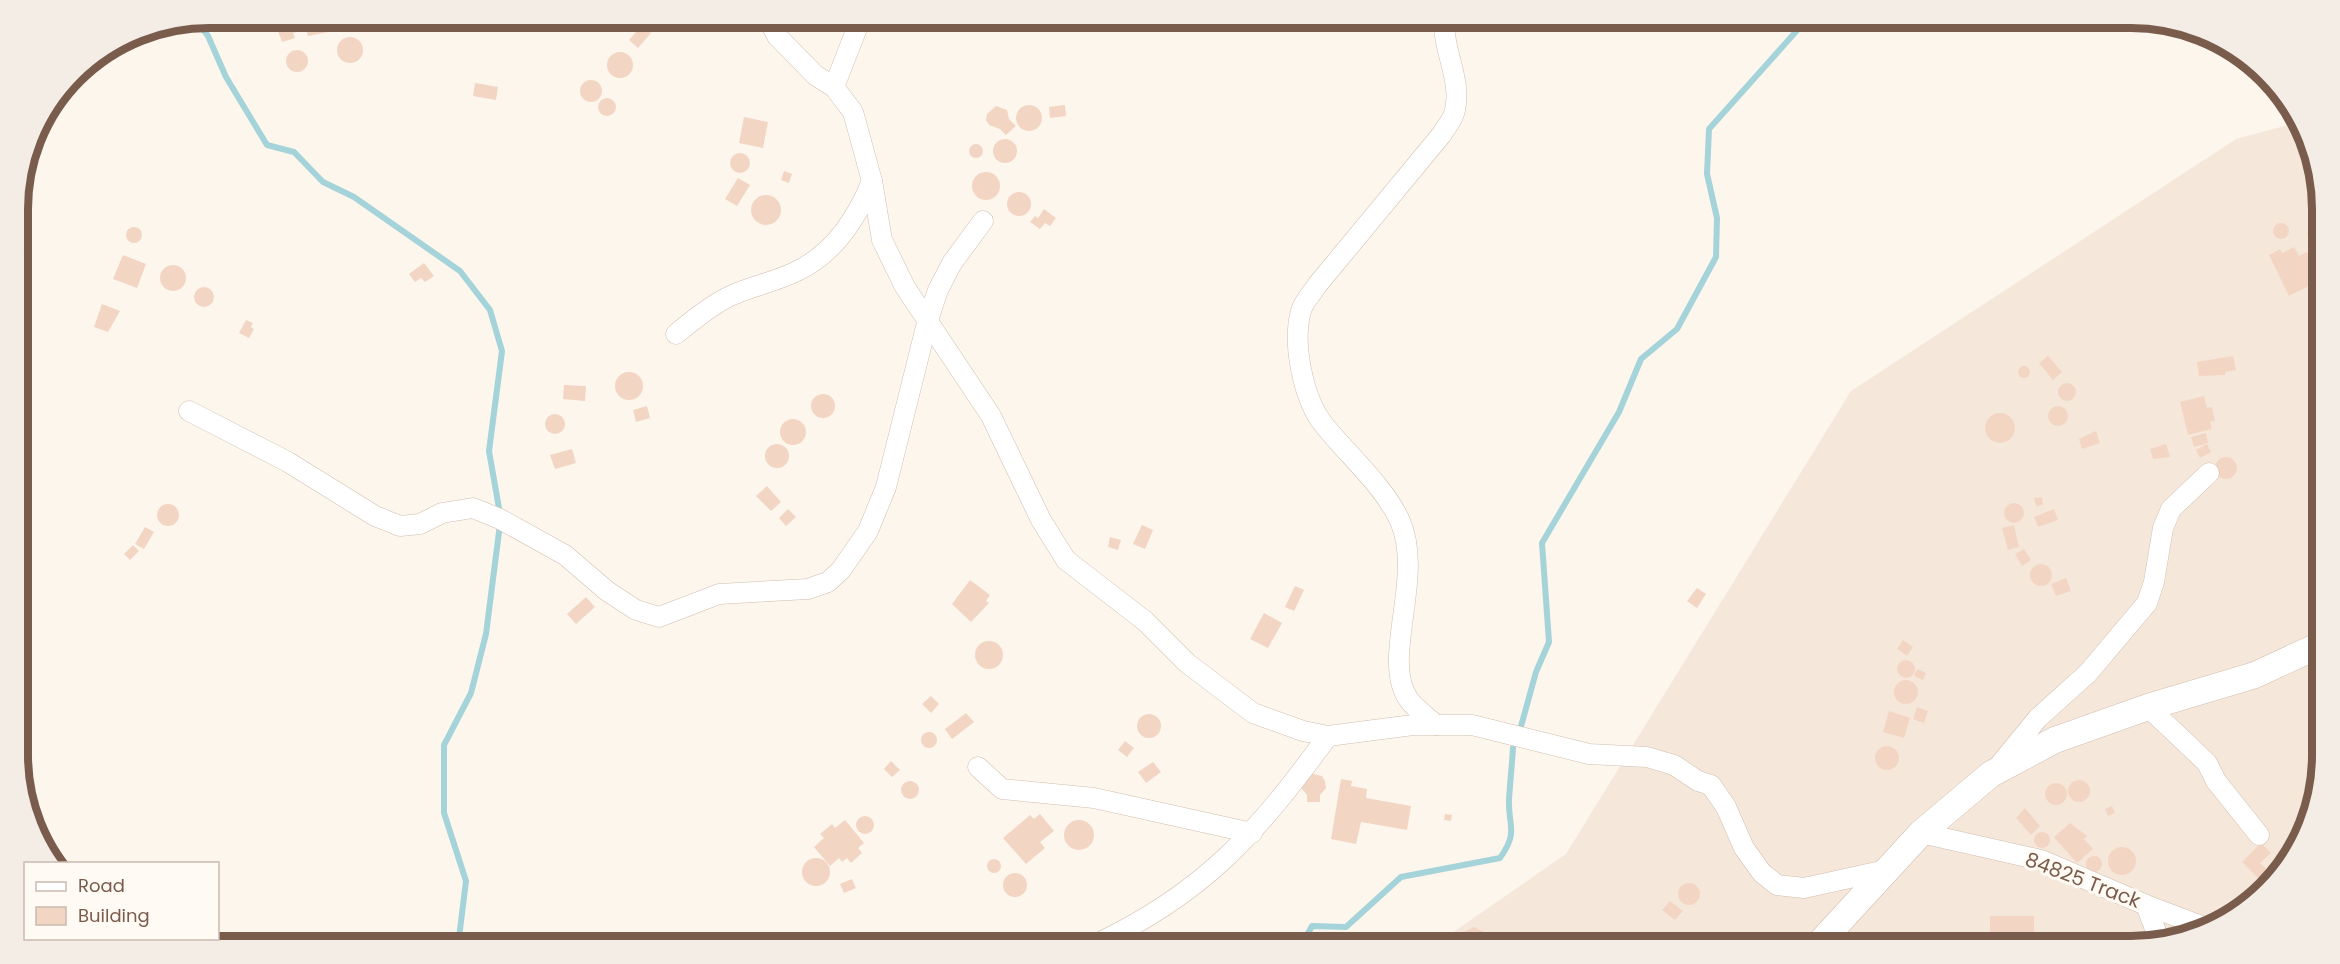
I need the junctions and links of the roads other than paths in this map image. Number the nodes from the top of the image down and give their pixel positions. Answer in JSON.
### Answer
{"nodes":[{"id":1,"x":774,"y":29,"type":"edge"},
{"id":2,"x":857,"y":29,"type":"edge"},
{"id":3,"x":1443,"y":29,"type":"edge"},
{"id":4,"x":834,"y":87,"type":"junction"},
{"id":5,"x":872,"y":182,"type":"junction"},
{"id":6,"x":983,"y":221,"type":"dead end"},
{"id":7,"x":927,"y":323,"type":"junction"},
{"id":8,"x":676,"y":334,"type":"dead end"},
{"id":9,"x":189,"y":411,"type":"dead end"},
{"id":10,"x":2209,"y":473,"type":"dead end"},
{"id":11,"x":2312,"y":649,"type":"edge"},
{"id":12,"x":2148,"y":707,"type":"junction"},
{"id":13,"x":1436,"y":725,"type":"junction"},
{"id":14,"x":1328,"y":736,"type":"junction"},
{"id":15,"x":978,"y":767,"type":"dead end"},
{"id":16,"x":1991,"y":774,"type":"junction"},
{"id":17,"x":1252,"y":833,"type":"junction"},
{"id":18,"x":1921,"y":833,"type":"junction"},
{"id":19,"x":2259,"y":835,"type":"dead end"},
{"id":20,"x":1886,"y":870,"type":"junction"},
{"id":21,"x":2146,"y":905,"type":"junction"},
{"id":22,"x":2196,"y":923,"type":"edge"},
{"id":23,"x":2157,"y":933,"type":"edge"},
{"id":24,"x":1826,"y":935,"type":"edge"},
{"id":25,"x":1112,"y":936,"type":"edge"}],
"edges":[{"from":1,"to":4,"type":"street"},
{"from":2,"to":4,"type":"street"},
{"from":3,"to":13,"type":"street"},
{"from":4,"to":5,"type":"street"},
{"from":5,"to":7,"type":"street"},
{"from":5,"to":8,"type":"street"},
{"from":6,"to":7,"type":"street"},
{"from":7,"to":9,"type":"street"},
{"from":7,"to":14,"type":"street"},
{"from":10,"to":16,"type":"street"},
{"from":11,"to":12,"type":"street"},
{"from":12,"to":16,"type":"street"},
{"from":12,"to":19,"type":"street"},
{"from":13,"to":14,"type":"street"},
{"from":13,"to":20,"type":"street"},
{"from":14,"to":17,"type":"street"},
{"from":15,"to":17,"type":"street"},
{"from":16,"to":18,"type":"street"},
{"from":17,"to":25,"type":"street"},
{"from":18,"to":20,"type":"street"},
{"from":18,"to":21,"type":"street","name":"84825 Track"},
{"from":20,"to":24,"type":"street"},
{"from":21,"to":22,"type":"street","name":"84825 Track"},
{"from":21,"to":23,"type":"street"}]}
